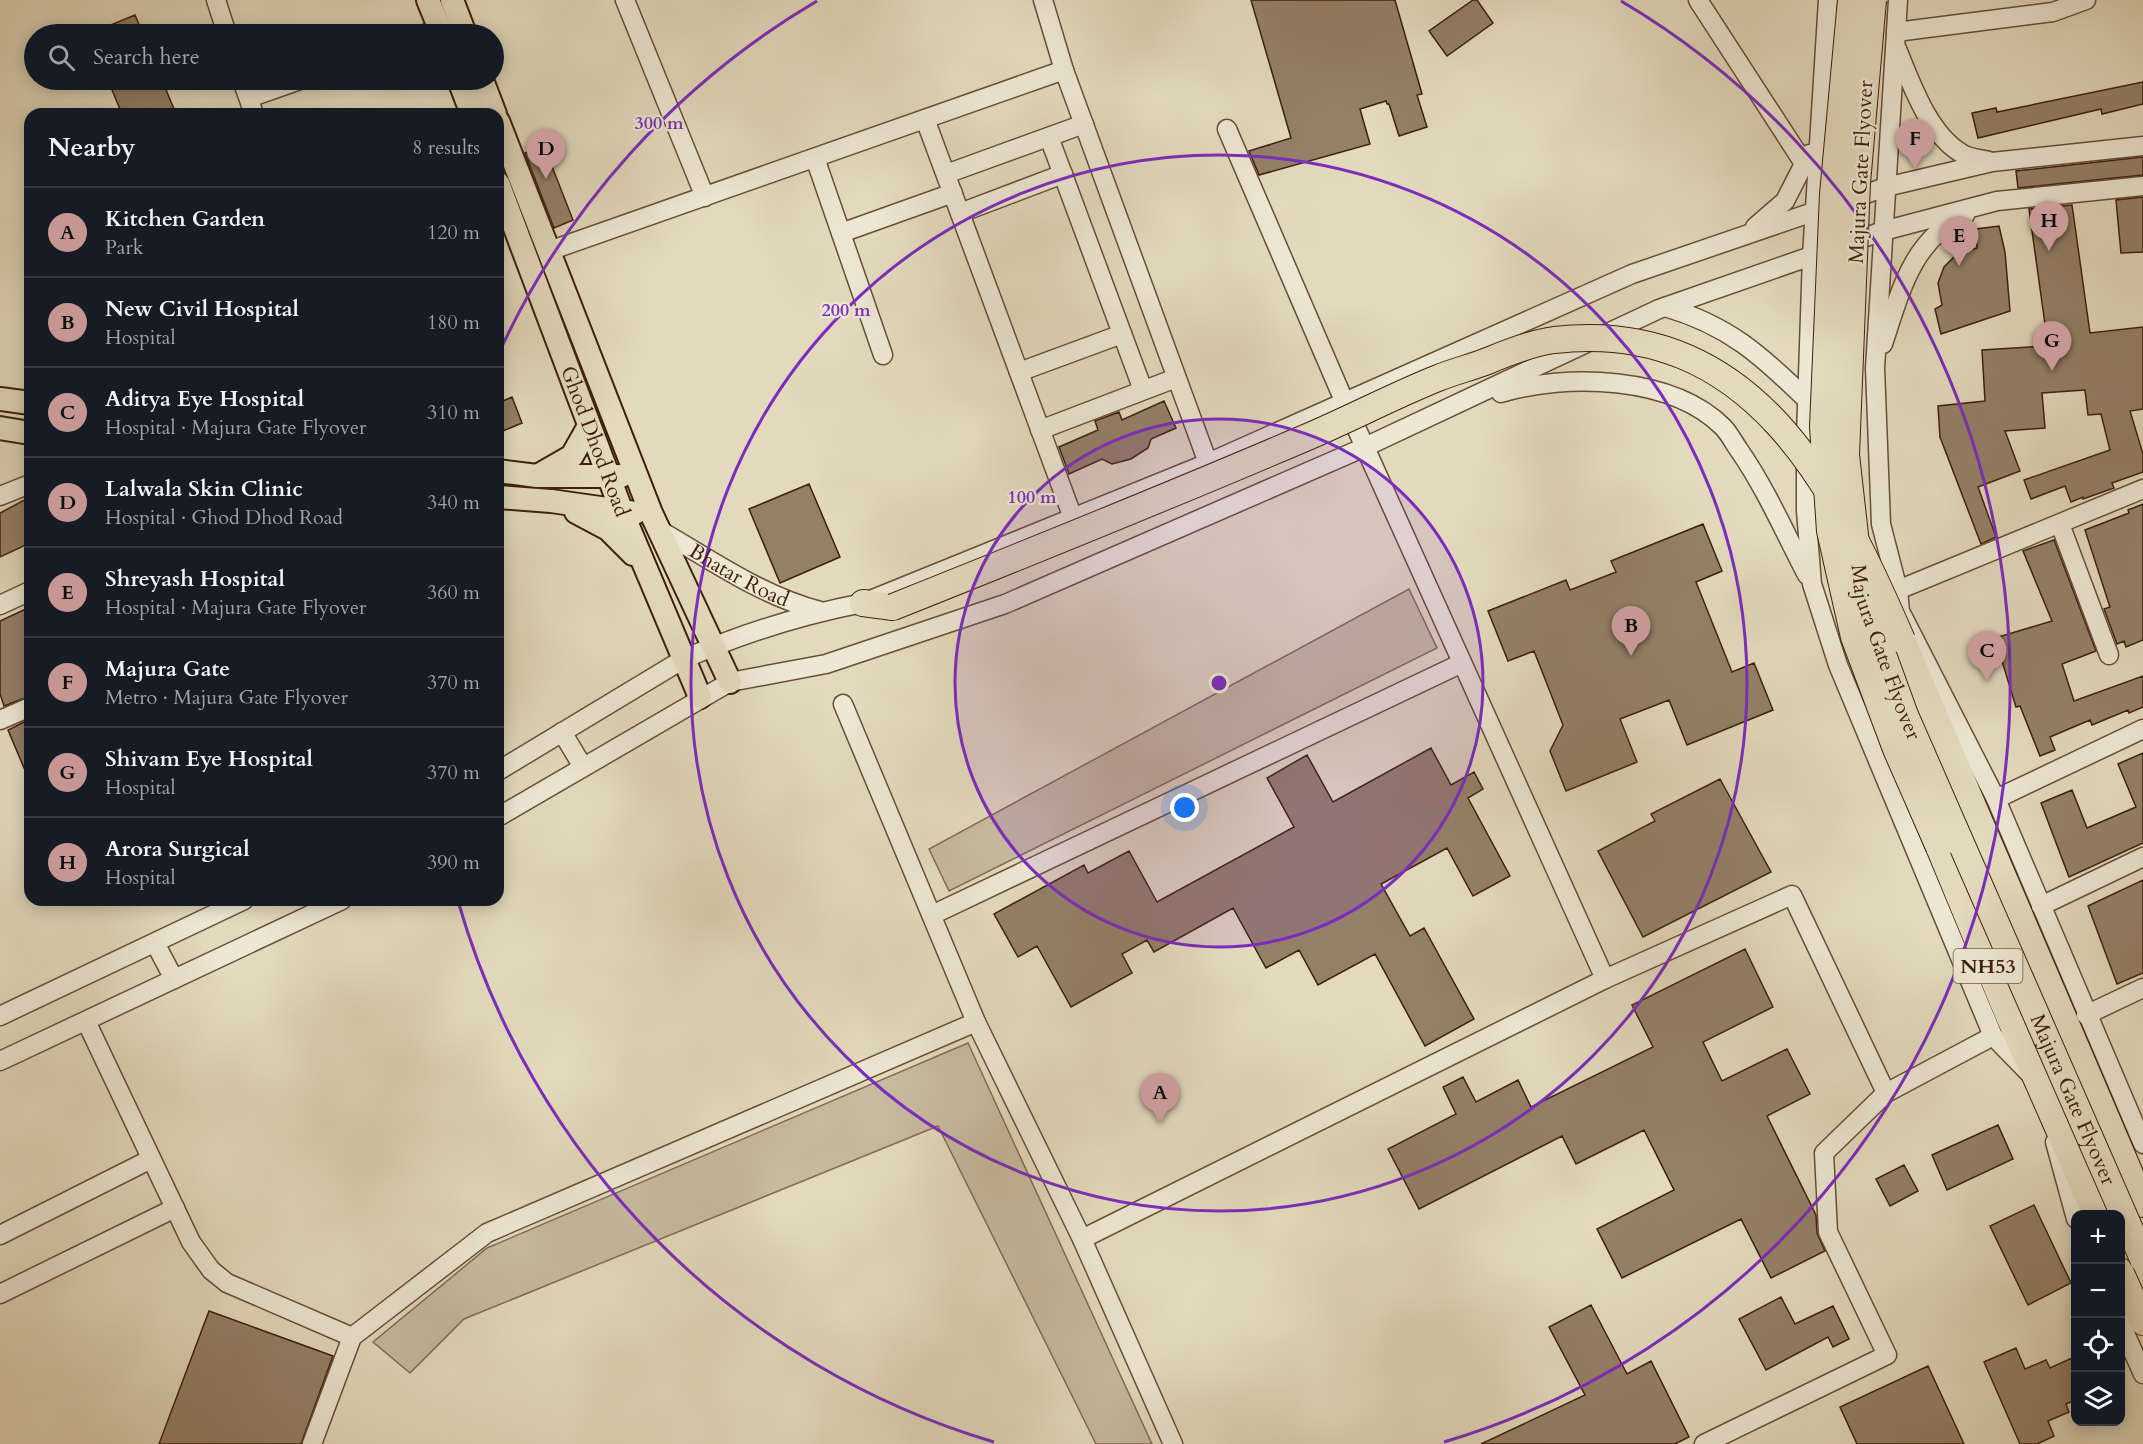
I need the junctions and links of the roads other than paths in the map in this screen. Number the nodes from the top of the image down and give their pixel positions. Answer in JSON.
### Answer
{"nodes":[{"id":1,"x":216,"y":0,"type":"edge"},
{"id":2,"x":428,"y":0,"type":"edge"},
{"id":3,"x":452,"y":0,"type":"edge"},
{"id":4,"x":625,"y":0,"type":"edge"},
{"id":5,"x":1043,"y":0,"type":"edge"},
{"id":6,"x":1698,"y":0,"type":"edge"},
{"id":7,"x":1835,"y":0,"type":"edge"},
{"id":8,"x":1873,"y":0,"type":"edge"},
{"id":9,"x":2086,"y":0,"type":"edge"},
{"id":10,"x":1898,"y":2,"type":"edge"},
{"id":11,"x":224,"y":24,"type":"edge"},
{"id":12,"x":434,"y":24,"type":"edge"},
{"id":13,"x":461,"y":24,"type":"edge"},
{"id":14,"x":1896,"y":38,"type":"junction"},
{"id":15,"x":1064,"y":69,"type":"junction"},
{"id":16,"x":245,"y":90,"type":"edge"},
{"id":17,"x":281,"y":90,"type":"edge"},
{"id":18,"x":463,"y":90,"type":"edge"},
{"id":19,"x":486,"y":90,"type":"edge"},
{"id":20,"x":251,"y":106,"type":"edge"},
{"id":21,"x":470,"y":108,"type":"edge"},
{"id":22,"x":493,"y":108,"type":"edge"},
{"id":23,"x":925,"y":119,"type":"junction"},
{"id":24,"x":1084,"y":124,"type":"junction"},
{"id":25,"x":1820,"y":124,"type":"junction"},
{"id":26,"x":1227,"y":129,"type":"dead end"},
{"id":27,"x":504,"y":136,"type":"edge"},
{"id":28,"x":1050,"y":137,"type":"junction"},
{"id":29,"x":2143,"y":146,"type":"edge"},
{"id":30,"x":815,"y":158,"type":"junction"},
{"id":31,"x":1992,"y":162,"type":"junction"},
{"id":32,"x":1805,"y":165,"type":"junction"},
{"id":33,"x":946,"y":174,"type":"junction"},
{"id":34,"x":1063,"y":174,"type":"junction"},
{"id":35,"x":2143,"y":186,"type":"edge"},
{"id":36,"x":1886,"y":187,"type":"junction"},
{"id":37,"x":952,"y":193,"type":"junction"},
{"id":38,"x":705,"y":197,"type":"junction"},
{"id":39,"x":504,"y":199,"type":"edge"},
{"id":40,"x":1997,"y":201,"type":"junction"},
{"id":41,"x":1815,"y":210,"type":"junction"},
{"id":42,"x":960,"y":213,"type":"junction"},
{"id":43,"x":1883,"y":231,"type":"junction"},
{"id":44,"x":841,"y":233,"type":"junction"},
{"id":45,"x":1738,"y":238,"type":"junction"},
{"id":46,"x":549,"y":251,"type":"junction"},
{"id":47,"x":1812,"y":256,"type":"junction"},
{"id":48,"x":1665,"y":307,"type":"junction"},
{"id":49,"x":1122,"y":334,"type":"junction"},
{"id":50,"x":883,"y":355,"type":"dead end"},
{"id":51,"x":1875,"y":368,"type":"junction"},
{"id":52,"x":1019,"y":372,"type":"junction"},
{"id":53,"x":1176,"y":378,"type":"junction"},
{"id":54,"x":1143,"y":390,"type":"junction"},
{"id":55,"x":0,"y":399,"type":"edge"},
{"id":56,"x":1807,"y":400,"type":"junction"},
{"id":57,"x":24,"y":402,"type":"edge"},
{"id":58,"x":1345,"y":403,"type":"junction"},
{"id":59,"x":1439,"y":412,"type":"junction"},
{"id":60,"x":589,"y":426,"type":"junction"},
{"id":61,"x":0,"y":428,"type":"edge"},
{"id":62,"x":1040,"y":430,"type":"junction"},
{"id":63,"x":24,"y":432,"type":"edge"},
{"id":64,"x":1365,"y":447,"type":"junction"},
{"id":65,"x":1208,"y":463,"type":"junction"},
{"id":66,"x":504,"y":472,"type":"edge"},
{"id":67,"x":637,"y":475,"type":"junction"},
{"id":68,"x":537,"y":476,"type":"junction"},
{"id":69,"x":609,"y":477,"type":"junction"},
{"id":70,"x":24,"y":486,"type":"edge"},
{"id":71,"x":2143,"y":489,"type":"edge"},
{"id":72,"x":0,"y":496,"type":"edge"},
{"id":73,"x":504,"y":497,"type":"edge"},
{"id":74,"x":551,"y":501,"type":"junction"},
{"id":75,"x":622,"y":512,"type":"junction"},
{"id":76,"x":1073,"y":518,"type":"junction"},
{"id":77,"x":656,"y":522,"type":"junction"},
{"id":78,"x":2060,"y":524,"type":"junction"},
{"id":79,"x":647,"y":572,"type":"junction"},
{"id":80,"x":1812,"y":584,"type":"junction"},
{"id":81,"x":1898,"y":590,"type":"junction"},
{"id":82,"x":24,"y":594,"type":"edge"},
{"id":83,"x":863,"y":603,"type":"junction"},
{"id":84,"x":0,"y":605,"type":"edge"},
{"id":85,"x":821,"y":611,"type":"junction"},
{"id":86,"x":714,"y":646,"type":"junction"},
{"id":87,"x":2109,"y":655,"type":"dead end"},
{"id":88,"x":682,"y":660,"type":"junction"},
{"id":89,"x":1462,"y":663,"type":"junction"},
{"id":90,"x":730,"y":682,"type":"junction"},
{"id":91,"x":700,"y":698,"type":"junction"},
{"id":92,"x":843,"y":704,"type":"dead end"},
{"id":93,"x":24,"y":710,"type":"edge"},
{"id":94,"x":0,"y":720,"type":"edge"},
{"id":95,"x":2143,"y":729,"type":"edge"},
{"id":96,"x":562,"y":732,"type":"junction"},
{"id":97,"x":504,"y":767,"type":"edge"},
{"id":98,"x":583,"y":767,"type":"junction"},
{"id":99,"x":1996,"y":799,"type":"junction"},
{"id":100,"x":504,"y":813,"type":"edge"},
{"id":101,"x":2143,"y":857,"type":"edge"},
{"id":102,"x":232,"y":906,"type":"edge"},
{"id":103,"x":329,"y":906,"type":"edge"},
{"id":104,"x":2041,"y":906,"type":"junction"},
{"id":105,"x":932,"y":915,"type":"junction"},
{"id":106,"x":155,"y":943,"type":"junction"},
{"id":107,"x":174,"y":979,"type":"junction"},
{"id":108,"x":1605,"y":979,"type":"junction"},
{"id":109,"x":2143,"y":988,"type":"edge"},
{"id":110,"x":2086,"y":1015,"type":"junction"},
{"id":111,"x":0,"y":1016,"type":"edge"},
{"id":112,"x":86,"y":1021,"type":"junction"},
{"id":113,"x":976,"y":1022,"type":"junction"},
{"id":114,"x":1993,"y":1036,"type":"junction"},
{"id":115,"x":0,"y":1061,"type":"edge"},
{"id":116,"x":2039,"y":1084,"type":"junction"},
{"id":117,"x":1886,"y":1093,"type":"junction"},
{"id":118,"x":2138,"y":1119,"type":"edge"},
{"id":119,"x":2143,"y":1144,"type":"edge"},
{"id":120,"x":152,"y":1159,"type":"junction"},
{"id":121,"x":2143,"y":1204,"type":"edge"},
{"id":122,"x":175,"y":1208,"type":"junction"},
{"id":123,"x":2074,"y":1210,"type":"edge"},
{"id":124,"x":2094,"y":1210,"type":"edge"},
{"id":125,"x":0,"y":1235,"type":"edge"},
{"id":126,"x":1082,"y":1239,"type":"junction"},
{"id":127,"x":2143,"y":1259,"type":"edge"},
{"id":128,"x":2125,"y":1280,"type":"edge"},
{"id":129,"x":0,"y":1294,"type":"edge"},
{"id":130,"x":2143,"y":1322,"type":"edge"},
{"id":131,"x":2125,"y":1331,"type":"edge"},
{"id":132,"x":352,"y":1337,"type":"junction"},
{"id":133,"x":2143,"y":1374,"type":"edge"},
{"id":134,"x":312,"y":1444,"type":"edge"},
{"id":135,"x":1173,"y":1444,"type":"edge"},
{"id":136,"x":1704,"y":1444,"type":"edge"}],
"edges":[{"from":1,"to":11,"type":"street"},
{"from":2,"to":12,"type":"main road"},
{"from":3,"to":13,"type":"main road"},
{"from":4,"to":38,"type":"street"},
{"from":5,"to":15,"type":"street"},
{"from":6,"to":32,"type":"street"},
{"from":7,"to":10,"type":"street"},
{"from":7,"to":25,"type":"street"},
{"from":7,"to":116,"type":"highway","name":"Majura Gate Flyover","number":"NH53","bridge":true},
{"from":8,"to":127,"type":"highway","name":"Majura Gate Flyover","bridge":true},
{"from":9,"to":14,"type":"street"},
{"from":10,"to":14,"type":"street"},
{"from":14,"to":31,"type":"street"},
{"from":14,"to":36,"type":"street"},
{"from":15,"to":23,"type":"street"},
{"from":15,"to":24,"type":"street"},
{"from":16,"to":20,"type":"street"},
{"from":17,"to":20,"type":"street"},
{"from":18,"to":21,"type":"main road"},
{"from":19,"to":22,"type":"main road"},
{"from":23,"to":30,"type":"street"},
{"from":23,"to":33,"type":"street"},
{"from":24,"to":28,"type":"street"},
{"from":24,"to":53,"type":"street"},
{"from":25,"to":32,"type":"street"},
{"from":25,"to":41,"type":"street"},
{"from":26,"to":58,"type":"street"},
{"from":27,"to":46,"type":"main road"},
{"from":28,"to":33,"type":"street"},
{"from":28,"to":34,"type":"street"},
{"from":29,"to":31,"type":"street"},
{"from":30,"to":38,"type":"street"},
{"from":30,"to":44,"type":"street"},
{"from":31,"to":36,"type":"street"},
{"from":32,"to":45,"type":"street"},
{"from":33,"to":37,"type":"street"},
{"from":34,"to":42,"type":"street"},
{"from":34,"to":49,"type":"street"},
{"from":35,"to":40,"type":"street"},
{"from":36,"to":41,"type":"street"},
{"from":36,"to":43,"type":"street"},
{"from":37,"to":42,"type":"street"},
{"from":37,"to":44,"type":"street"},
{"from":38,"to":46,"type":"street"},
{"from":39,"to":60,"type":"main road","name":"Ghod Dhod Road"},
{"from":40,"to":43,"type":"street"},
{"from":40,"to":51,"type":"street"},
{"from":41,"to":45,"type":"street"},
{"from":41,"to":47,"type":"street"},
{"from":42,"to":52,"type":"street"},
{"from":43,"to":47,"type":"street"},
{"from":43,"to":51,"type":"street"},
{"from":44,"to":50,"type":"street"},
{"from":45,"to":58,"type":"street"},
{"from":46,"to":67,"type":"main road"},
{"from":47,"to":48,"type":"street"},
{"from":47,"to":56,"type":"street"},
{"from":48,"to":56,"type":"street"},
{"from":48,"to":59,"type":"street"},
{"from":49,"to":52,"type":"street"},
{"from":49,"to":54,"type":"street"},
{"from":51,"to":81,"type":"street"},
{"from":52,"to":62,"type":"street"},
{"from":53,"to":54,"type":"street"},
{"from":53,"to":65,"type":"street"},
{"from":54,"to":62,"type":"street"},
{"from":55,"to":57,"type":"main road"},
{"from":56,"to":80,"type":"street"},
{"from":58,"to":64,"type":"street"},
{"from":58,"to":65,"type":"street"},
{"from":59,"to":64,"type":"street"},
{"from":59,"to":80,"type":"street"},
{"from":60,"to":68,"type":"main road"},
{"from":60,"to":69,"type":"main road","name":"Ghod Dhod Road"},
{"from":61,"to":63,"type":"main road"},
{"from":62,"to":76,"type":"street"},
{"from":64,"to":89,"type":"street"},
{"from":64,"to":90,"type":"street"},
{"from":65,"to":76,"type":"street"},
{"from":66,"to":68,"type":"main road"},
{"from":67,"to":69,"type":"main road"},
{"from":67,"to":77,"type":"main road"},
{"from":68,"to":69,"type":"main road"},
{"from":69,"to":75,"type":"main road","name":"Ghod Dhod Road"},
{"from":70,"to":72,"type":"street"},
{"from":71,"to":78,"type":"street"},
{"from":73,"to":74,"type":"main road","name":"Bhatar Road"},
{"from":74,"to":75,"type":"main road","name":"Bhatar Road"},
{"from":74,"to":79,"type":"main road"},
{"from":75,"to":77,"type":"main road","name":"Bhatar Road"},
{"from":75,"to":79,"type":"main road","name":"Ghod Dhod Road"},
{"from":76,"to":83,"type":"street"},
{"from":77,"to":85,"type":"street","name":"Bhatar Road"},
{"from":77,"to":86,"type":"main road"},
{"from":78,"to":81,"type":"street"},
{"from":78,"to":87,"type":"street"},
{"from":79,"to":88,"type":"main road","name":"Ghod Dhod Road"},
{"from":80,"to":114,"type":"street"},
{"from":81,"to":99,"type":"street"},
{"from":82,"to":84,"type":"street"},
{"from":83,"to":85,"type":"street"},
{"from":83,"to":121,"type":"highway","bridge":true},
{"from":85,"to":86,"type":"street"},
{"from":86,"to":88,"type":"street"},
{"from":86,"to":90,"type":"main road"},
{"from":88,"to":91,"type":"main road","name":"Ghod Dhod Road"},
{"from":88,"to":96,"type":"street"},
{"from":89,"to":105,"type":"street"},
{"from":89,"to":108,"type":"street"},
{"from":90,"to":91,"type":"street"},
{"from":91,"to":98,"type":"street"},
{"from":92,"to":105,"type":"street"},
{"from":93,"to":94,"type":"street"},
{"from":95,"to":99,"type":"street"},
{"from":96,"to":97,"type":"street"},
{"from":96,"to":98,"type":"street"},
{"from":98,"to":100,"type":"street"},
{"from":99,"to":104,"type":"street"},
{"from":101,"to":104,"type":"street"},
{"from":102,"to":106,"type":"street"},
{"from":103,"to":107,"type":"street"},
{"from":104,"to":110,"type":"street"},
{"from":105,"to":113,"type":"street"},
{"from":106,"to":107,"type":"street"},
{"from":106,"to":111,"type":"street"},
{"from":107,"to":112,"type":"street"},
{"from":108,"to":117,"type":"street"},
{"from":108,"to":126,"type":"street"},
{"from":109,"to":110,"type":"street"},
{"from":110,"to":118,"type":"street"},
{"from":112,"to":115,"type":"street"},
{"from":112,"to":120,"type":"street"},
{"from":113,"to":126,"type":"street"},
{"from":113,"to":132,"type":"street"},
{"from":114,"to":116,"type":"street"},
{"from":114,"to":117,"type":"street"},
{"from":116,"to":123,"type":"street"},
{"from":116,"to":124,"type":"highway","name":"Majura Gate Flyover","number":"NH53"},
{"from":117,"to":136,"type":"street"},
{"from":118,"to":119,"type":"street"},
{"from":120,"to":122,"type":"street"},
{"from":120,"to":125,"type":"street"},
{"from":122,"to":129,"type":"street"},
{"from":122,"to":132,"type":"street"},
{"from":126,"to":135,"type":"street"},
{"from":128,"to":130,"type":"highway"},
{"from":131,"to":133,"type":"street"},
{"from":132,"to":134,"type":"street"}]}
